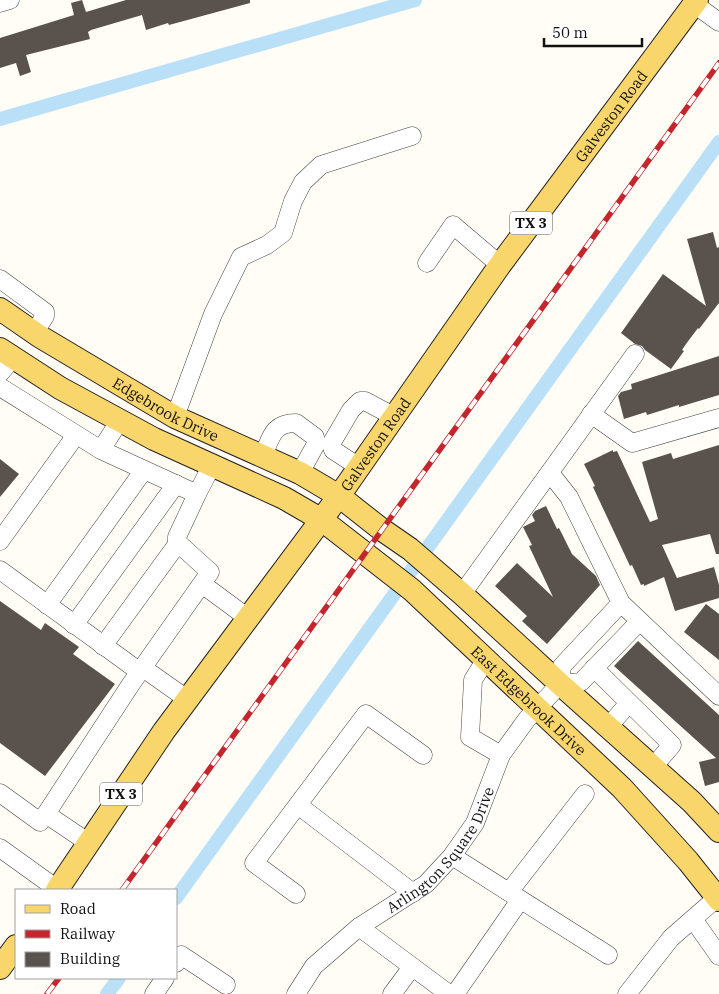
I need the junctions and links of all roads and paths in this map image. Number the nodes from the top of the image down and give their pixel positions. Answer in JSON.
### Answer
{"nodes":[{"id":1,"x":10,"y":0,"type":"edge"},
{"id":2,"x":695,"y":2,"type":"edge"},
{"id":3,"x":0,"y":3,"type":"edge"},
{"id":4,"x":719,"y":22,"type":"edge"},
{"id":5,"x":412,"y":136,"type":"dead end"},
{"id":6,"x":427,"y":263,"type":"dead end"},
{"id":7,"x":500,"y":265,"type":"junction"},
{"id":8,"x":2,"y":284,"type":"edge"},
{"id":9,"x":0,"y":309,"type":"edge"},
{"id":10,"x":34,"y":333,"type":"junction"},
{"id":11,"x":635,"y":354,"type":"dead end"},
{"id":12,"x":4,"y":360,"type":"edge"},
{"id":13,"x":0,"y":387,"type":"edge"},
{"id":14,"x":136,"y":394,"type":"junction"},
{"id":15,"x":591,"y":414,"type":"junction"},
{"id":16,"x":175,"y":417,"type":"junction"},
{"id":17,"x":395,"y":417,"type":"junction"},
{"id":18,"x":719,"y":418,"type":"edge"},
{"id":19,"x":120,"y":420,"type":"junction"},
{"id":20,"x":76,"y":435,"type":"junction"},
{"id":21,"x":323,"y":444,"type":"junction"},
{"id":22,"x":101,"y":450,"type":"junction"},
{"id":23,"x":263,"y":456,"type":"junction"},
{"id":24,"x":212,"y":465,"type":"junction"},
{"id":25,"x":359,"y":467,"type":"junction"},
{"id":26,"x":144,"y":470,"type":"junction"},
{"id":27,"x":300,"y":473,"type":"junction"},
{"id":28,"x":550,"y":473,"type":"junction"},
{"id":29,"x":176,"y":484,"type":"junction"},
{"id":30,"x":196,"y":494,"type":"junction"},
{"id":31,"x":339,"y":496,"type":"junction"},
{"id":32,"x":322,"y":520,"type":"junction"},
{"id":33,"x":0,"y":541,"type":"edge"},
{"id":34,"x":178,"y":543,"type":"junction"},
{"id":35,"x":0,"y":570,"type":"edge"},
{"id":36,"x":202,"y":584,"type":"junction"},
{"id":37,"x":462,"y":594,"type":"junction"},
{"id":38,"x":621,"y":604,"type":"junction"},
{"id":39,"x":47,"y":605,"type":"junction"},
{"id":40,"x":248,"y":618,"type":"junction"},
{"id":41,"x":639,"y":622,"type":"junction"},
{"id":42,"x":74,"y":624,"type":"junction"},
{"id":43,"x":103,"y":646,"type":"junction"},
{"id":44,"x":486,"y":659,"type":"junction"},
{"id":45,"x":594,"y":668,"type":"junction"},
{"id":46,"x":141,"y":670,"type":"junction"},
{"id":47,"x":560,"y":684,"type":"junction"},
{"id":48,"x":719,"y":696,"type":"edge"},
{"id":49,"x":187,"y":699,"type":"junction"},
{"id":50,"x":630,"y":703,"type":"junction"},
{"id":51,"x":538,"y":708,"type":"junction"},
{"id":52,"x":608,"y":727,"type":"junction"},
{"id":53,"x":423,"y":755,"type":"dead end"},
{"id":54,"x":500,"y":755,"type":"junction"},
{"id":55,"x":653,"y":768,"type":"junction"},
{"id":56,"x":0,"y":792,"type":"edge"},
{"id":57,"x":585,"y":794,"type":"dead end"},
{"id":58,"x":298,"y":805,"type":"junction"},
{"id":59,"x":46,"y":814,"type":"junction"},
{"id":60,"x":719,"y":831,"type":"edge"},
{"id":61,"x":89,"y":843,"type":"junction"},
{"id":62,"x":0,"y":848,"type":"edge"},
{"id":63,"x":452,"y":856,"type":"junction"},
{"id":64,"x":56,"y":889,"type":"edge"},
{"id":65,"x":58,"y":889,"type":"edge"},
{"id":66,"x":413,"y":893,"type":"junction"},
{"id":67,"x":296,"y":894,"type":"dead end"},
{"id":68,"x":515,"y":896,"type":"junction"},
{"id":69,"x":718,"y":898,"type":"edge"},
{"id":70,"x":693,"y":919,"type":"junction"},
{"id":71,"x":359,"y":927,"type":"junction"},
{"id":72,"x":15,"y":947,"type":"edge"},
{"id":73,"x":608,"y":956,"type":"dead end"},
{"id":74,"x":719,"y":956,"type":"edge"},
{"id":75,"x":178,"y":960,"type":"edge"},
{"id":76,"x":412,"y":966,"type":"junction"},
{"id":77,"x":0,"y":968,"type":"edge"},
{"id":78,"x":164,"y":979,"type":"edge"},
{"id":79,"x":226,"y":985,"type":"dead end"},
{"id":80,"x":154,"y":994,"type":"edge"},
{"id":81,"x":296,"y":994,"type":"edge"},
{"id":82,"x":392,"y":994,"type":"edge"},
{"id":83,"x":449,"y":994,"type":"edge"},
{"id":84,"x":455,"y":994,"type":"edge"},
{"id":85,"x":627,"y":994,"type":"edge"}],
"edges":[{"from":1,"to":3,"type":"street"},
{"from":2,"to":4,"type":"street"},
{"from":2,"to":7,"type":"main road","name":"Galveston Road","number":"TX 3"},
{"from":5,"to":16,"type":"street"},
{"from":6,"to":7,"type":"street"},
{"from":7,"to":17,"type":"main road","name":"Galveston Road","number":"TX 3"},
{"from":8,"to":10,"type":"street"},
{"from":9,"to":10,"type":"main road","name":"Edgebrook Drive"},
{"from":10,"to":14,"type":"main road","name":"Edgebrook Drive"},
{"from":11,"to":15,"type":"street"},
{"from":12,"to":19,"type":"main road","name":"Edgebrook Drive"},
{"from":13,"to":20,"type":"street"},
{"from":14,"to":16,"type":"main road","name":"Edgebrook Drive"},
{"from":14,"to":19,"type":"main road"},
{"from":15,"to":18,"type":"street"},
{"from":15,"to":28,"type":"street"},
{"from":16,"to":23,"type":"main road","name":"Edgebrook Drive"},
{"from":17,"to":21,"type":"street"},
{"from":17,"to":25,"type":"main road","name":"Galveston Road","number":"TX 3"},
{"from":19,"to":22,"type":"street"},
{"from":19,"to":24,"type":"main road","name":"Edgebrook Drive"},
{"from":20,"to":22,"type":"street"},
{"from":20,"to":33,"type":"street"},
{"from":21,"to":23,"type":"street"},
{"from":21,"to":25,"type":"street"},
{"from":21,"to":27,"type":"street"},
{"from":22,"to":26,"type":"street"},
{"from":23,"to":27,"type":"main road","name":"Edgebrook Drive"},
{"from":24,"to":30,"type":"street"},
{"from":24,"to":32,"type":"main road","name":"Edgebrook Drive"},
{"from":25,"to":31,"type":"main road","name":"Galveston Road","number":"TX 3"},
{"from":26,"to":29,"type":"street"},
{"from":26,"to":39,"type":"street"},
{"from":27,"to":31,"type":"main road","name":"Edgebrook Drive"},
{"from":28,"to":37,"type":"street"},
{"from":28,"to":38,"type":"street"},
{"from":29,"to":30,"type":"street"},
{"from":29,"to":42,"type":"street"},
{"from":30,"to":34,"type":"street"},
{"from":31,"to":32,"type":"main road","name":"Galveston Road","number":"TX 3"},
{"from":31,"to":37,"type":"main road"},
{"from":32,"to":40,"type":"main road","name":"Galveston Road","number":"TX 3"},
{"from":32,"to":44,"type":"main road","name":"East Edgebrook Drive"},
{"from":34,"to":36,"type":"street"},
{"from":34,"to":43,"type":"street"},
{"from":35,"to":39,"type":"street"},
{"from":36,"to":40,"type":"street"},
{"from":36,"to":46,"type":"street"},
{"from":37,"to":47,"type":"main road"},
{"from":38,"to":41,"type":"street"},
{"from":38,"to":47,"type":"street"},
{"from":39,"to":42,"type":"street"},
{"from":40,"to":49,"type":"main road","name":"Galveston Road","number":"TX 3"},
{"from":41,"to":45,"type":"street"},
{"from":41,"to":48,"type":"street"},
{"from":42,"to":43,"type":"street"},
{"from":43,"to":46,"type":"street"},
{"from":44,"to":51,"type":"main road","name":"East Edgebrook Drive"},
{"from":44,"to":54,"type":"street"},
{"from":45,"to":47,"type":"street"},
{"from":45,"to":50,"type":"street"},
{"from":46,"to":49,"type":"street"},
{"from":46,"to":59,"type":"street"},
{"from":47,"to":51,"type":"street","name":"Arlington Square Drive"},
{"from":47,"to":52,"type":"main road"},
{"from":49,"to":61,"type":"main road","name":"Galveston Road","number":"TX 3"},
{"from":50,"to":52,"type":"street"},
{"from":50,"to":55,"type":"street"},
{"from":51,"to":54,"type":"street","name":"Arlington Square Drive"},
{"from":51,"to":69,"type":"main road","name":"East Edgebrook Drive"},
{"from":52,"to":55,"type":"main road"},
{"from":53,"to":58,"type":"street"},
{"from":54,"to":63,"type":"street","name":"Arlington Square Drive"},
{"from":55,"to":60,"type":"main road"},
{"from":56,"to":59,"type":"street"},
{"from":57,"to":68,"type":"street"},
{"from":58,"to":66,"type":"street"},
{"from":58,"to":67,"type":"street"},
{"from":59,"to":61,"type":"street"},
{"from":61,"to":65,"type":"main road","name":"Galveston Road","number":"TX 3"},
{"from":62,"to":64,"type":"street"},
{"from":63,"to":66,"type":"street","name":"Arlington Square Drive"},
{"from":63,"to":68,"type":"street"},
{"from":66,"to":71,"type":"street","name":"Arlington Square Drive"},
{"from":68,"to":73,"type":"street"},
{"from":68,"to":84,"type":"street"},
{"from":69,"to":70,"type":"street"},
{"from":70,"to":74,"type":"street"},
{"from":70,"to":85,"type":"street"},
{"from":71,"to":76,"type":"street"},
{"from":71,"to":81,"type":"street","name":"Arlington Square Drive"},
{"from":72,"to":77,"type":"main road"},
{"from":75,"to":79,"type":"street"},
{"from":76,"to":82,"type":"street"},
{"from":76,"to":83,"type":"street"},
{"from":78,"to":80,"type":"street"}]}
